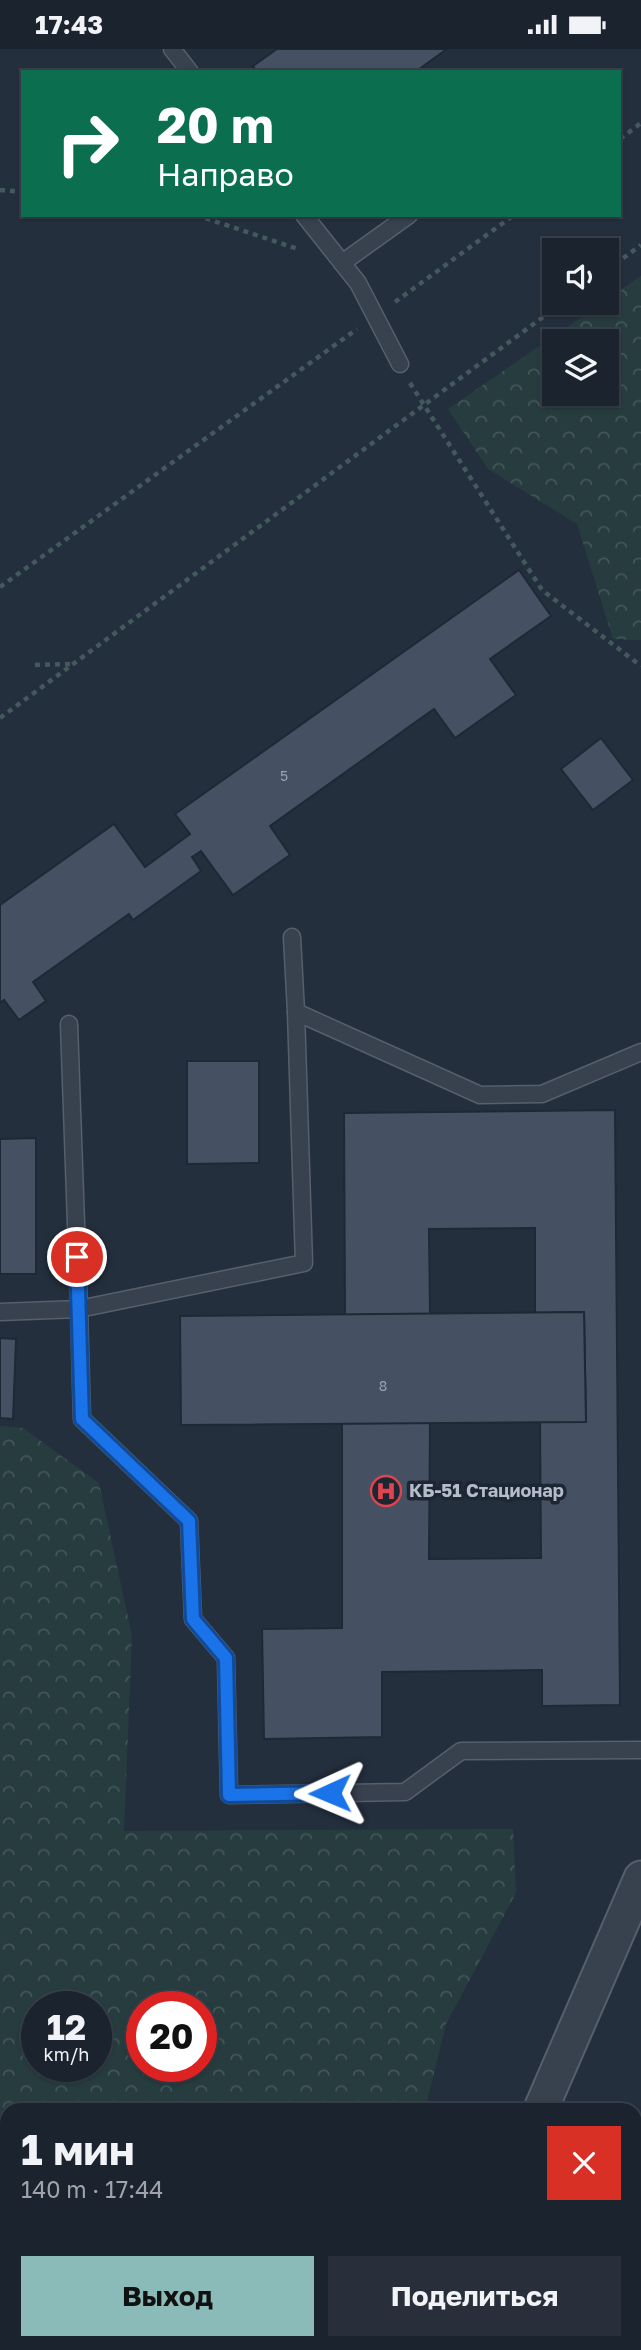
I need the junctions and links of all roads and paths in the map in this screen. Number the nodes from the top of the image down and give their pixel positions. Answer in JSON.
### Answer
{"nodes":[{"id":1,"x":172,"y":49,"type":"edge"},
{"id":2,"x":189,"y":70,"type":"edge"},
{"id":3,"x":641,"y":123,"type":"edge"},
{"id":4,"x":621,"y":138,"type":"edge"},
{"id":5,"x":0,"y":190,"type":"edge"},
{"id":6,"x":21,"y":192,"type":"edge"},
{"id":7,"x":202,"y":217,"type":"edge"},
{"id":8,"x":306,"y":217,"type":"edge"},
{"id":9,"x":407,"y":217,"type":"edge"},
{"id":10,"x":511,"y":217,"type":"edge"},
{"id":11,"x":641,"y":245,"type":"edge"},
{"id":12,"x":619,"y":261,"type":"edge"},
{"id":13,"x":342,"y":263,"type":"junction"},
{"id":14,"x":377,"y":315,"type":"junction"},
{"id":15,"x":546,"y":315,"type":"edge"},
{"id":16,"x":400,"y":364,"type":"joint"},
{"id":17,"x":422,"y":406,"type":"junction"},
{"id":18,"x":0,"y":577,"type":"edge"},
{"id":19,"x":2,"y":586,"type":"edge"},
{"id":20,"x":73,"y":664,"type":"junction"},
{"id":21,"x":35,"y":665,"type":"dead end"},
{"id":22,"x":641,"y":666,"type":"edge"},
{"id":23,"x":0,"y":718,"type":"edge"},
{"id":24,"x":292,"y":937,"type":"dead end"},
{"id":25,"x":296,"y":1013,"type":"junction"},
{"id":26,"x":69,"y":1024,"type":"dead end"},
{"id":27,"x":641,"y":1052,"type":"edge"},
{"id":28,"x":79,"y":1309,"type":"junction"},
{"id":29,"x":0,"y":1312,"type":"edge"},
{"id":30,"x":641,"y":1750,"type":"edge"},
{"id":31,"x":641,"y":1878,"type":"edge"},
{"id":32,"x":543,"y":2103,"type":"edge"}],
"edges":[{"from":1,"to":2,"type":"lane"},
{"from":3,"to":4,"type":"path"},
{"from":5,"to":6,"type":"path"},
{"from":7,"to":13,"type":"path"},
{"from":8,"to":13,"type":"lane"},
{"from":9,"to":13,"type":"lane"},
{"from":10,"to":14,"type":"path"},
{"from":11,"to":12,"type":"path"},
{"from":13,"to":14,"type":"lane"},
{"from":14,"to":16,"type":"lane"},
{"from":14,"to":19,"type":"path"},
{"from":15,"to":17,"type":"path"},
{"from":16,"to":17,"type":"path"},
{"from":17,"to":20,"type":"path"},
{"from":17,"to":22,"type":"path"},
{"from":18,"to":19,"type":"path"},
{"from":20,"to":21,"type":"path"},
{"from":20,"to":23,"type":"path"},
{"from":24,"to":25,"type":"lane"},
{"from":25,"to":27,"type":"lane"},
{"from":25,"to":28,"type":"lane"},
{"from":26,"to":28,"type":"lane"},
{"from":28,"to":29,"type":"lane"},
{"from":28,"to":30,"type":"lane"},
{"from":31,"to":32,"type":"street"}]}
